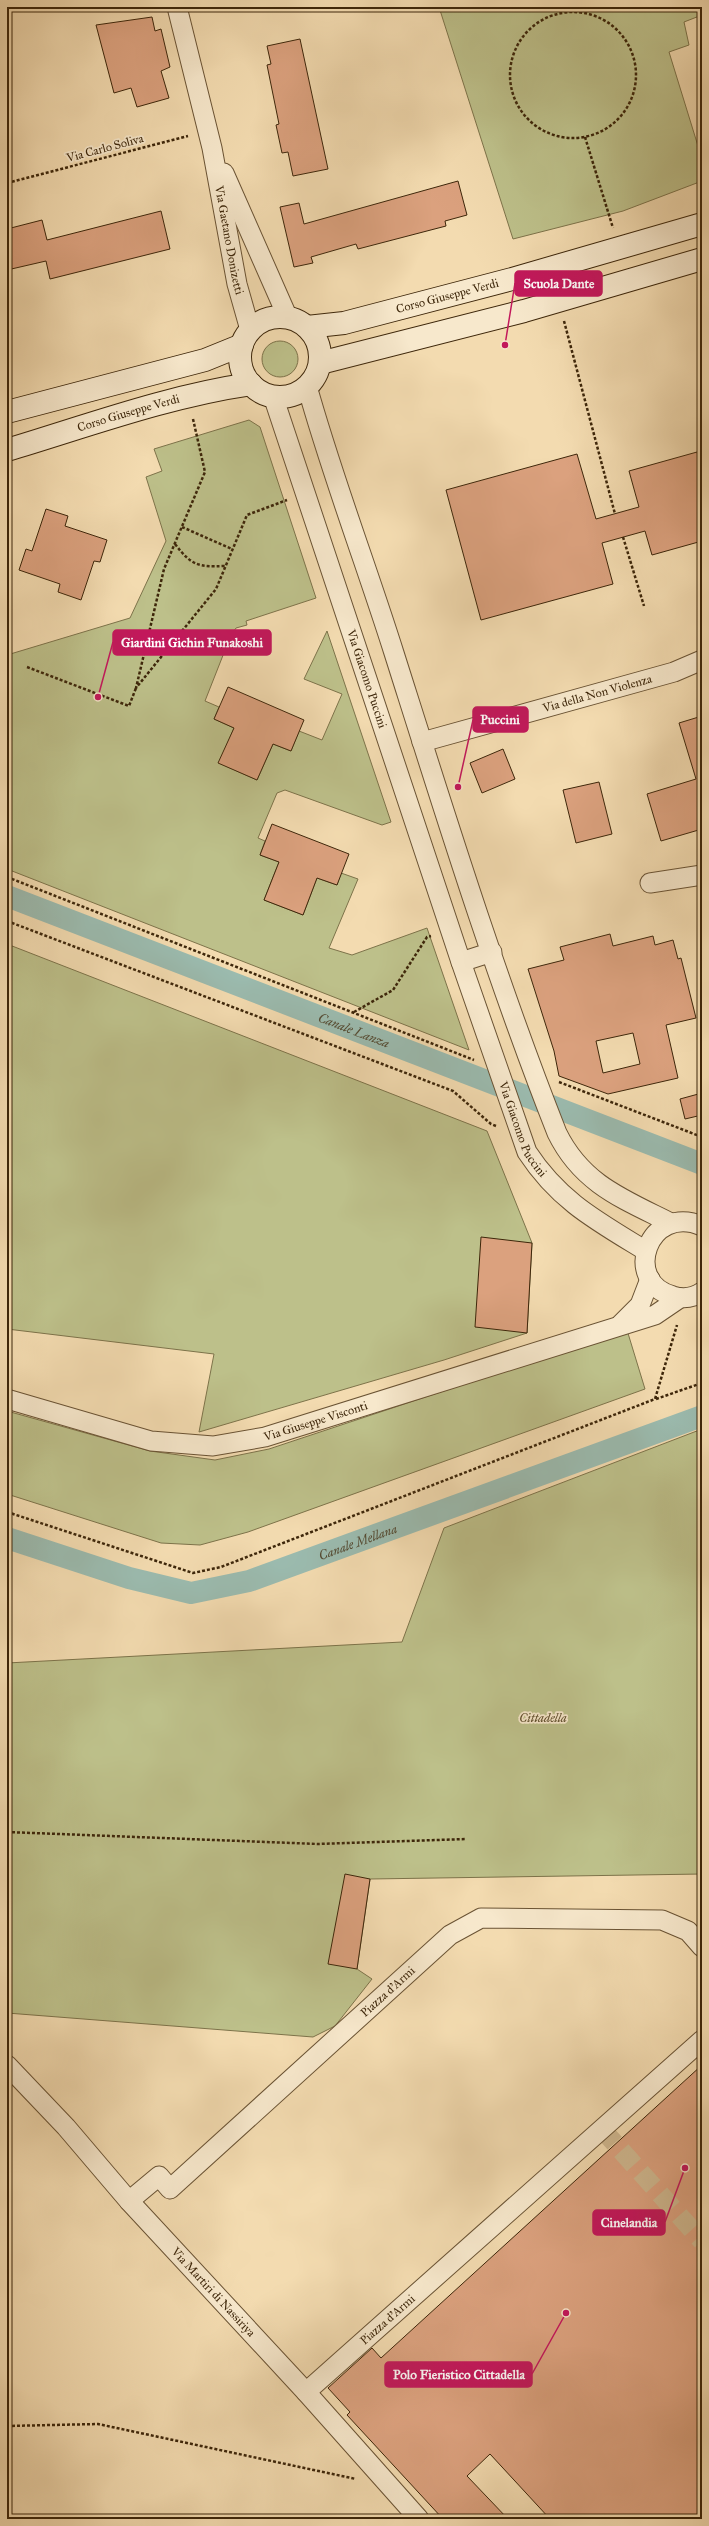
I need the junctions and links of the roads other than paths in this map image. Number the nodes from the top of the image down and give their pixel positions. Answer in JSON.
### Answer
{"nodes":[{"id":1,"x":177,"y":7,"type":"edge"},
{"id":2,"x":210,"y":140,"type":"junction"},
{"id":3,"x":702,"y":224,"type":"edge"},
{"id":4,"x":702,"y":259,"type":"edge"},
{"id":5,"x":297,"y":322,"type":"junction"},
{"id":6,"x":246,"y":337,"type":"junction"},
{"id":7,"x":320,"y":363,"type":"junction"},
{"id":8,"x":251,"y":384,"type":"junction"},
{"id":9,"x":307,"y":386,"type":"junction"},
{"id":10,"x":273,"y":396,"type":"junction"},
{"id":11,"x":7,"y":412,"type":"edge"},
{"id":12,"x":7,"y":450,"type":"edge"},
{"id":13,"x":702,"y":660,"type":"edge"},
{"id":14,"x":422,"y":742,"type":"junction"},
{"id":15,"x":702,"y":875,"type":"edge"},
{"id":16,"x":650,"y":883,"type":"dead end"},
{"id":17,"x":492,"y":952,"type":"junction"},
{"id":18,"x":461,"y":962,"type":"junction"},
{"id":19,"x":671,"y":1223,"type":"junction"},
{"id":20,"x":702,"y":1226,"type":"edge"},
{"id":21,"x":646,"y":1250,"type":"junction"},
{"id":22,"x":650,"y":1279,"type":"junction"},
{"id":23,"x":689,"y":1296,"type":"edge"},
{"id":24,"x":620,"y":1325,"type":"junction"},
{"id":25,"x":7,"y":1399,"type":"edge"},
{"id":26,"x":702,"y":1947,"type":"edge"},
{"id":27,"x":702,"y":2040,"type":"edge"},
{"id":28,"x":7,"y":2065,"type":"edge"},
{"id":29,"x":129,"y":2201,"type":"junction"},
{"id":30,"x":306,"y":2392,"type":"junction"},
{"id":31,"x":419,"y":2519,"type":"edge"}],
"edges":[{"from":1,"to":2,"type":"street","name":"Via Gaetano Donizetti"},
{"from":2,"to":5,"type":"street","name":"Via Gaetano Donizetti"},
{"from":2,"to":6,"type":"street","name":"Via Gaetano Donizetti"},
{"from":3,"to":5,"type":"street","name":"Corso Giuseppe Verdi"},
{"from":4,"to":7,"type":"street"},
{"from":5,"to":6,"type":"street"},
{"from":5,"to":7,"type":"street"},
{"from":6,"to":8,"type":"street"},
{"from":6,"to":11,"type":"street"},
{"from":7,"to":9,"type":"street"},
{"from":8,"to":10,"type":"street"},
{"from":8,"to":12,"type":"street","name":"Corso Giuseppe Verdi"},
{"from":9,"to":10,"type":"street"},
{"from":9,"to":14,"type":"street"},
{"from":10,"to":18,"type":"street","name":"Via Giacomo Puccini"},
{"from":13,"to":14,"type":"street","name":"Via della Non Violenza"},
{"from":14,"to":17,"type":"street"},
{"from":15,"to":16,"type":"street"},
{"from":17,"to":18,"type":"street"},
{"from":17,"to":19,"type":"street"},
{"from":18,"to":21,"type":"street","name":"Via Giacomo Puccini"},
{"from":19,"to":20,"type":"street"},
{"from":19,"to":21,"type":"street"},
{"from":21,"to":22,"type":"street"},
{"from":22,"to":23,"type":"street"},
{"from":22,"to":24,"type":"street","name":"Via Giuseppe Visconti"},
{"from":23,"to":24,"type":"street","name":"Via Giuseppe Visconti"},
{"from":24,"to":25,"type":"street","name":"Via Giuseppe Visconti"},
{"from":26,"to":29,"type":"street","name":"Piazza d'Armi"},
{"from":27,"to":30,"type":"street","name":"Piazza d'Armi"},
{"from":28,"to":29,"type":"street","name":"Via Martiri di Nassiriya"},
{"from":29,"to":30,"type":"street","name":"Via Martiri di Nassiriya"},
{"from":30,"to":31,"type":"street","name":"Via Martiri di Nassiriya"}]}
